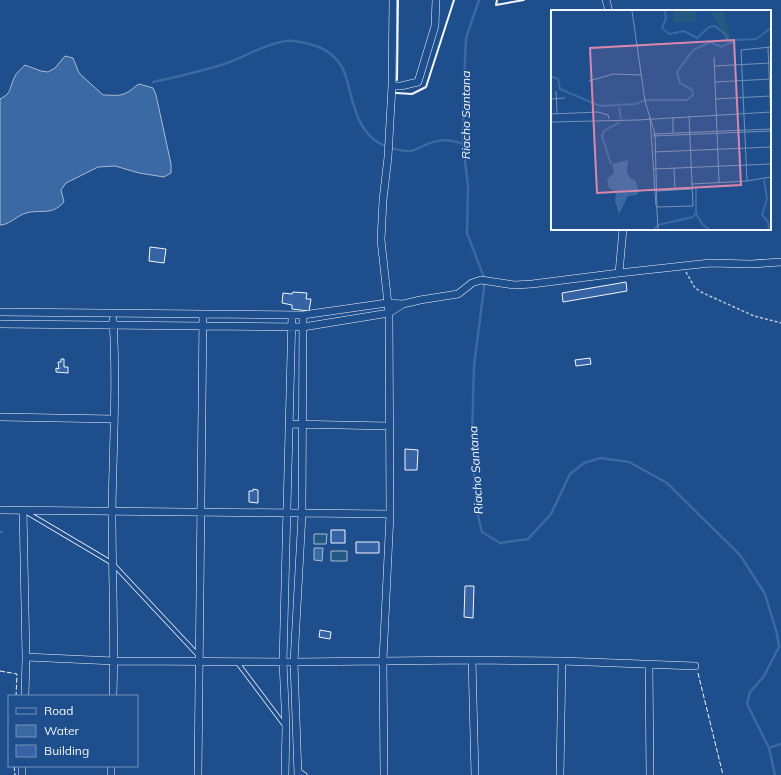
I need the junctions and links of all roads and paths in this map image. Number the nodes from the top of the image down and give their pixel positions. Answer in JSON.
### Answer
{"nodes":[{"id":1,"x":393,"y":0,"type":"edge"},
{"id":2,"x":436,"y":0,"type":"edge"},
{"id":3,"x":606,"y":0,"type":"edge"},
{"id":4,"x":609,"y":10,"type":"edge"},
{"id":5,"x":392,"y":86,"type":"junction"},
{"id":6,"x":623,"y":230,"type":"edge"},
{"id":7,"x":781,"y":262,"type":"edge"},
{"id":8,"x":684,"y":267,"type":"junction"},
{"id":9,"x":619,"y":273,"type":"junction"},
{"id":10,"x":387,"y":302,"type":"junction"},
{"id":11,"x":403,"y":304,"type":"junction"},
{"id":12,"x":0,"y":312,"type":"edge"},
{"id":13,"x":389,"y":313,"type":"junction"},
{"id":14,"x":113,"y":314,"type":"junction"},
{"id":15,"x":203,"y":314,"type":"junction"},
{"id":16,"x":292,"y":315,"type":"junction"},
{"id":17,"x":303,"y":315,"type":"junction"},
{"id":18,"x":781,"y":323,"type":"edge"},
{"id":19,"x":0,"y":324,"type":"edge"},
{"id":20,"x":114,"y":324,"type":"junction"},
{"id":21,"x":203,"y":326,"type":"junction"},
{"id":22,"x":292,"y":326,"type":"junction"},
{"id":23,"x":303,"y":327,"type":"junction"},
{"id":24,"x":0,"y":417,"type":"edge"},
{"id":25,"x":114,"y":419,"type":"junction"},
{"id":26,"x":290,"y":424,"type":"junction"},
{"id":27,"x":303,"y":425,"type":"junction"},
{"id":28,"x":389,"y":426,"type":"junction"},
{"id":29,"x":0,"y":510,"type":"edge"},
{"id":30,"x":23,"y":510,"type":"junction"},
{"id":31,"x":112,"y":511,"type":"junction"},
{"id":32,"x":201,"y":512,"type":"junction"},
{"id":33,"x":288,"y":514,"type":"junction"},
{"id":34,"x":302,"y":514,"type":"junction"},
{"id":35,"x":390,"y":514,"type":"junction"},
{"id":36,"x":112,"y":563,"type":"junction"},
{"id":37,"x":26,"y":657,"type":"junction"},
{"id":38,"x":200,"y":659,"type":"junction"},
{"id":39,"x":383,"y":660,"type":"junction"},
{"id":40,"x":472,"y":660,"type":"junction"},
{"id":41,"x":114,"y":661,"type":"junction"},
{"id":42,"x":562,"y":661,"type":"junction"},
{"id":43,"x":237,"y":662,"type":"junction"},
{"id":44,"x":283,"y":662,"type":"junction"},
{"id":45,"x":294,"y":662,"type":"junction"},
{"id":46,"x":649,"y":664,"type":"junction"},
{"id":47,"x":695,"y":666,"type":"dead end"},
{"id":48,"x":25,"y":695,"type":"edge"},
{"id":49,"x":113,"y":695,"type":"edge"},
{"id":50,"x":286,"y":727,"type":"junction"},
{"id":51,"x":298,"y":772,"type":"edge"},
{"id":52,"x":198,"y":775,"type":"edge"},
{"id":53,"x":285,"y":775,"type":"edge"},
{"id":54,"x":305,"y":775,"type":"edge"},
{"id":55,"x":384,"y":775,"type":"edge"},
{"id":56,"x":475,"y":775,"type":"edge"},
{"id":57,"x":560,"y":775,"type":"edge"},
{"id":58,"x":650,"y":775,"type":"edge"}],
"edges":[{"from":1,"to":5,"type":"street"},
{"from":2,"to":5,"type":"street"},
{"from":3,"to":4,"type":"street"},
{"from":5,"to":10,"type":"street"},
{"from":6,"to":9,"type":"street"},
{"from":7,"to":8,"type":"street"},
{"from":8,"to":9,"type":"street"},
{"from":8,"to":18,"type":"path"},
{"from":9,"to":11,"type":"street"},
{"from":10,"to":11,"type":"street"},
{"from":10,"to":13,"type":"street"},
{"from":10,"to":17,"type":"street"},
{"from":11,"to":13,"type":"street"},
{"from":12,"to":14,"type":"street"},
{"from":13,"to":23,"type":"street"},
{"from":13,"to":28,"type":"street"},
{"from":14,"to":15,"type":"street"},
{"from":14,"to":20,"type":"street"},
{"from":15,"to":16,"type":"street"},
{"from":15,"to":21,"type":"street"},
{"from":16,"to":17,"type":"street"},
{"from":16,"to":22,"type":"street"},
{"from":17,"to":23,"type":"street"},
{"from":19,"to":20,"type":"street"},
{"from":20,"to":21,"type":"street"},
{"from":20,"to":25,"type":"street"},
{"from":21,"to":22,"type":"street"},
{"from":21,"to":32,"type":"street"},
{"from":22,"to":23,"type":"street"},
{"from":22,"to":26,"type":"street"},
{"from":23,"to":27,"type":"street"},
{"from":24,"to":25,"type":"street"},
{"from":25,"to":31,"type":"street"},
{"from":26,"to":27,"type":"street"},
{"from":26,"to":33,"type":"street"},
{"from":27,"to":28,"type":"street"},
{"from":27,"to":34,"type":"street"},
{"from":28,"to":35,"type":"street"},
{"from":29,"to":30,"type":"street"},
{"from":30,"to":31,"type":"street"},
{"from":30,"to":36,"type":"lane"},
{"from":30,"to":37,"type":"street"},
{"from":31,"to":32,"type":"street"},
{"from":31,"to":36,"type":"street"},
{"from":32,"to":33,"type":"street"},
{"from":32,"to":38,"type":"street"},
{"from":33,"to":34,"type":"street"},
{"from":33,"to":44,"type":"street"},
{"from":34,"to":35,"type":"street"},
{"from":34,"to":45,"type":"street"},
{"from":35,"to":39,"type":"street"},
{"from":36,"to":38,"type":"lane"},
{"from":36,"to":41,"type":"street"},
{"from":37,"to":41,"type":"street"},
{"from":37,"to":48,"type":"street"},
{"from":38,"to":41,"type":"street"},
{"from":38,"to":43,"type":"street"},
{"from":38,"to":52,"type":"street"},
{"from":39,"to":40,"type":"street"},
{"from":39,"to":45,"type":"street"},
{"from":39,"to":55,"type":"street"},
{"from":40,"to":42,"type":"street"},
{"from":40,"to":56,"type":"street"},
{"from":41,"to":49,"type":"street"},
{"from":42,"to":46,"type":"street"},
{"from":42,"to":57,"type":"street"},
{"from":43,"to":44,"type":"street"},
{"from":43,"to":50,"type":"lane"},
{"from":44,"to":45,"type":"street"},
{"from":44,"to":50,"type":"street"},
{"from":45,"to":51,"type":"street"},
{"from":46,"to":47,"type":"street"},
{"from":46,"to":58,"type":"street"},
{"from":50,"to":53,"type":"street"},
{"from":51,"to":54,"type":"lane"}]}
